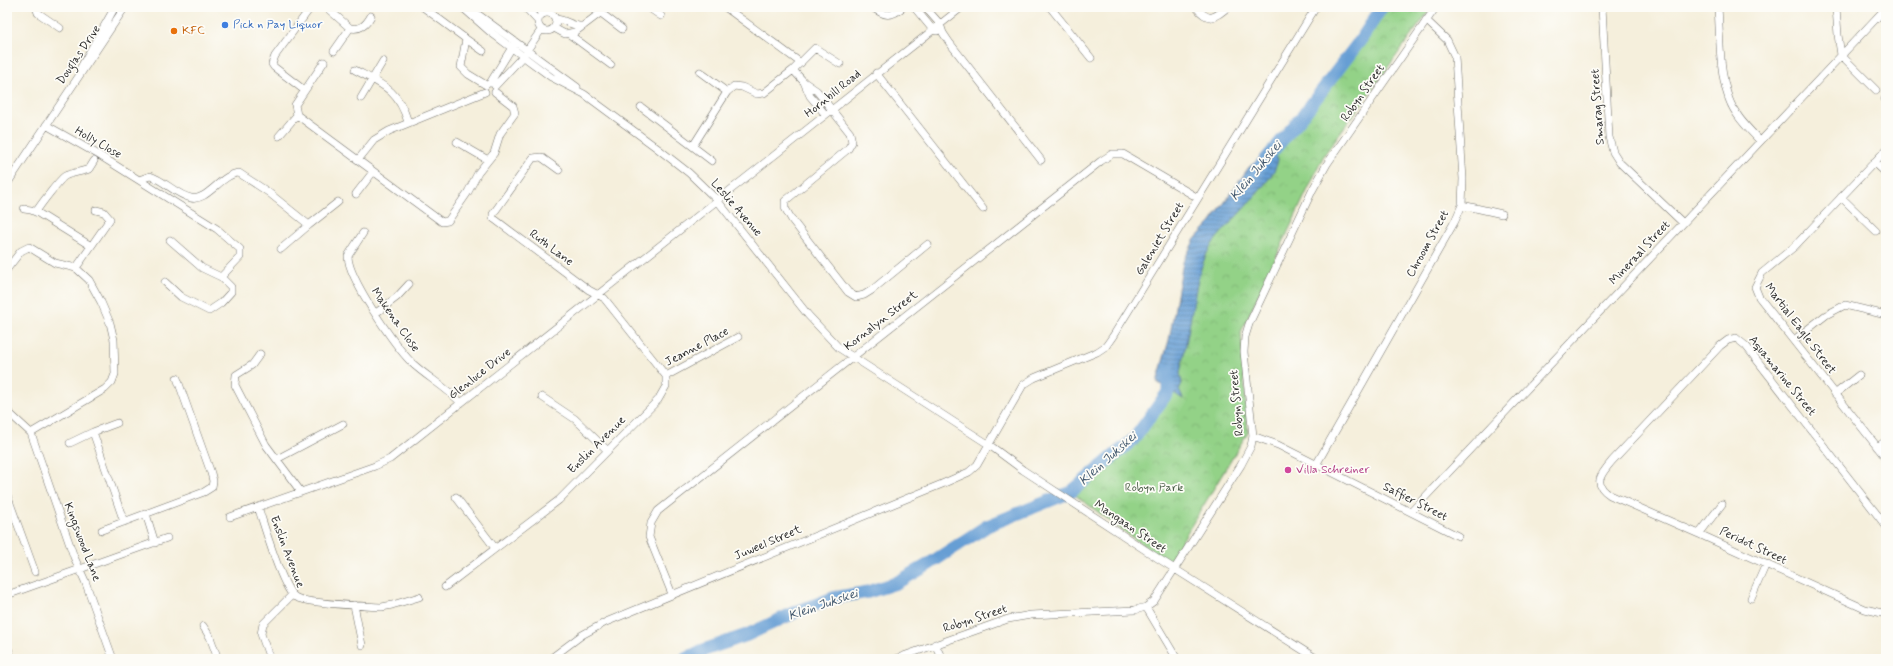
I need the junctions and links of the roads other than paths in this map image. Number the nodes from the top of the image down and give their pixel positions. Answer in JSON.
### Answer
{"nodes":[{"id":1,"x":29,"y":7,"type":"edge"},
{"id":2,"x":115,"y":7,"type":"edge"},
{"id":3,"x":125,"y":7,"type":"edge"},
{"id":4,"x":311,"y":7,"type":"edge"},
{"id":5,"x":326,"y":7,"type":"edge"},
{"id":6,"x":423,"y":7,"type":"edge"},
{"id":7,"x":462,"y":7,"type":"edge"},
{"id":8,"x":468,"y":7,"type":"edge"},
{"id":9,"x":525,"y":7,"type":"edge"},
{"id":10,"x":535,"y":7,"type":"edge"},
{"id":11,"x":608,"y":7,"type":"edge"},
{"id":12,"x":648,"y":7,"type":"edge"},
{"id":13,"x":725,"y":7,"type":"edge"},
{"id":14,"x":872,"y":7,"type":"edge"},
{"id":15,"x":903,"y":7,"type":"edge"},
{"id":16,"x":914,"y":7,"type":"edge"},
{"id":17,"x":926,"y":7,"type":"edge"},
{"id":18,"x":962,"y":7,"type":"edge"},
{"id":19,"x":1050,"y":7,"type":"edge"},
{"id":20,"x":1196,"y":7,"type":"edge"},
{"id":21,"x":1228,"y":7,"type":"edge"},
{"id":22,"x":1316,"y":7,"type":"edge"},
{"id":23,"x":1436,"y":7,"type":"edge"},
{"id":24,"x":1602,"y":7,"type":"edge"},
{"id":25,"x":1718,"y":7,"type":"edge"},
{"id":26,"x":1836,"y":7,"type":"edge"},
{"id":27,"x":1886,"y":8,"type":"edge"},
{"id":28,"x":36,"y":9,"type":"edge"},
{"id":29,"x":601,"y":13,"type":"junction"},
{"id":30,"x":543,"y":14,"type":"junction"},
{"id":31,"x":372,"y":16,"type":"dead end"},
{"id":32,"x":661,"y":16,"type":"dead end"},
{"id":33,"x":555,"y":19,"type":"junction"},
{"id":34,"x":1426,"y":20,"type":"junction"},
{"id":35,"x":538,"y":22,"type":"junction"},
{"id":36,"x":940,"y":24,"type":"junction"},
{"id":37,"x":583,"y":26,"type":"junction"},
{"id":38,"x":60,"y":28,"type":"dead end"},
{"id":39,"x":350,"y":28,"type":"junction"},
{"id":40,"x":554,"y":28,"type":"junction"},
{"id":41,"x":622,"y":29,"type":"dead end"},
{"id":42,"x":542,"y":30,"type":"junction"},
{"id":43,"x":933,"y":30,"type":"junction"},
{"id":44,"x":942,"y":33,"type":"junction"},
{"id":45,"x":570,"y":34,"type":"junction"},
{"id":46,"x":466,"y":40,"type":"junction"},
{"id":47,"x":513,"y":44,"type":"junction"},
{"id":48,"x":334,"y":51,"type":"dead end"},
{"id":49,"x":483,"y":51,"type":"dead end"},
{"id":50,"x":525,"y":53,"type":"junction"},
{"id":51,"x":1841,"y":56,"type":"junction"},
{"id":52,"x":1091,"y":58,"type":"dead end"},
{"id":53,"x":324,"y":62,"type":"dead end"},
{"id":54,"x":383,"y":62,"type":"dead end"},
{"id":55,"x":801,"y":63,"type":"junction"},
{"id":56,"x":840,"y":64,"type":"dead end"},
{"id":57,"x":611,"y":65,"type":"dead end"},
{"id":58,"x":356,"y":70,"type":"dead end"},
{"id":59,"x":793,"y":70,"type":"junction"},
{"id":60,"x":700,"y":72,"type":"dead end"},
{"id":61,"x":876,"y":74,"type":"junction"},
{"id":62,"x":372,"y":79,"type":"junction"},
{"id":63,"x":804,"y":82,"type":"junction"},
{"id":64,"x":490,"y":88,"type":"junction"},
{"id":65,"x":304,"y":90,"type":"junction"},
{"id":66,"x":1876,"y":90,"type":"dead end"},
{"id":67,"x":727,"y":92,"type":"junction"},
{"id":68,"x":65,"y":95,"type":"junction"},
{"id":69,"x":361,"y":98,"type":"dead end"},
{"id":70,"x":641,"y":107,"type":"dead end"},
{"id":71,"x":832,"y":109,"type":"junction"},
{"id":72,"x":826,"y":114,"type":"junction"},
{"id":73,"x":297,"y":115,"type":"junction"},
{"id":74,"x":408,"y":122,"type":"junction"},
{"id":75,"x":46,"y":125,"type":"junction"},
{"id":76,"x":279,"y":136,"type":"dead end"},
{"id":77,"x":457,"y":142,"type":"dead end"},
{"id":78,"x":1760,"y":142,"type":"junction"},
{"id":79,"x":693,"y":146,"type":"junction"},
{"id":80,"x":1886,"y":150,"type":"edge"},
{"id":81,"x":358,"y":160,"type":"junction"},
{"id":82,"x":488,"y":160,"type":"junction"},
{"id":83,"x":1041,"y":160,"type":"dead end"},
{"id":84,"x":94,"y":161,"type":"dead end"},
{"id":85,"x":712,"y":161,"type":"dead end"},
{"id":86,"x":1874,"y":162,"type":"junction"},
{"id":87,"x":559,"y":170,"type":"dead end"},
{"id":88,"x":373,"y":172,"type":"junction"},
{"id":89,"x":1886,"y":173,"type":"edge"},
{"id":90,"x":139,"y":180,"type":"junction"},
{"id":91,"x":7,"y":184,"type":"edge"},
{"id":92,"x":356,"y":194,"type":"dead end"},
{"id":93,"x":1841,"y":197,"type":"junction"},
{"id":94,"x":1198,"y":198,"type":"junction"},
{"id":95,"x":718,"y":200,"type":"junction"},
{"id":96,"x":338,"y":202,"type":"dead end"},
{"id":97,"x":1462,"y":204,"type":"junction"},
{"id":98,"x":24,"y":209,"type":"dead end"},
{"id":99,"x":983,"y":209,"type":"dead end"},
{"id":100,"x":96,"y":210,"type":"dead end"},
{"id":101,"x":36,"y":212,"type":"junction"},
{"id":102,"x":1502,"y":214,"type":"dead end"},
{"id":103,"x":1683,"y":223,"type":"junction"},
{"id":104,"x":309,"y":225,"type":"junction"},
{"id":105,"x":1876,"y":231,"type":"dead end"},
{"id":106,"x":363,"y":233,"type":"dead end"},
{"id":107,"x":170,"y":240,"type":"dead end"},
{"id":108,"x":928,"y":244,"type":"dead end"},
{"id":109,"x":91,"y":246,"type":"junction"},
{"id":110,"x":281,"y":249,"type":"dead end"},
{"id":111,"x":76,"y":268,"type":"junction"},
{"id":112,"x":7,"y":269,"type":"edge"},
{"id":113,"x":222,"y":277,"type":"junction"},
{"id":114,"x":165,"y":282,"type":"dead end"},
{"id":115,"x":409,"y":284,"type":"dead end"},
{"id":116,"x":598,"y":295,"type":"junction"},
{"id":117,"x":376,"y":313,"type":"junction"},
{"id":118,"x":1886,"y":315,"type":"edge"},
{"id":119,"x":738,"y":337,"type":"dead end"},
{"id":120,"x":1794,"y":340,"type":"junction"},
{"id":121,"x":260,"y":354,"type":"dead end"},
{"id":122,"x":852,"y":357,"type":"junction"},
{"id":123,"x":1860,"y":375,"type":"dead end"},
{"id":124,"x":666,"y":376,"type":"junction"},
{"id":125,"x":177,"y":378,"type":"dead end"},
{"id":126,"x":1835,"y":394,"type":"junction"},
{"id":127,"x":542,"y":398,"type":"dead end"},
{"id":128,"x":461,"y":403,"type":"junction"},
{"id":129,"x":7,"y":411,"type":"edge"},
{"id":130,"x":117,"y":423,"type":"dead end"},
{"id":131,"x":343,"y":424,"type":"dead end"},
{"id":132,"x":93,"y":432,"type":"junction"},
{"id":133,"x":31,"y":433,"type":"junction"},
{"id":134,"x":1253,"y":436,"type":"junction"},
{"id":135,"x":1886,"y":441,"type":"edge"},
{"id":136,"x":70,"y":442,"type":"dead end"},
{"id":137,"x":988,"y":444,"type":"junction"},
{"id":138,"x":1877,"y":447,"type":"junction"},
{"id":139,"x":607,"y":450,"type":"junction"},
{"id":140,"x":1886,"y":458,"type":"edge"},
{"id":141,"x":277,"y":459,"type":"junction"},
{"id":142,"x":1316,"y":464,"type":"junction"},
{"id":143,"x":301,"y":492,"type":"junction"},
{"id":144,"x":7,"y":495,"type":"edge"},
{"id":145,"x":1610,"y":496,"type":"joint"},
{"id":146,"x":456,"y":497,"type":"dead end"},
{"id":147,"x":1722,"y":504,"type":"dead end"},
{"id":148,"x":258,"y":507,"type":"junction"},
{"id":149,"x":1412,"y":512,"type":"junction"},
{"id":150,"x":146,"y":514,"type":"junction"},
{"id":151,"x":230,"y":516,"type":"dead end"},
{"id":152,"x":124,"y":522,"type":"junction"},
{"id":153,"x":1886,"y":526,"type":"edge"},
{"id":154,"x":102,"y":530,"type":"dead end"},
{"id":155,"x":1699,"y":534,"type":"junction"},
{"id":156,"x":1458,"y":536,"type":"dead end"},
{"id":157,"x":167,"y":538,"type":"dead end"},
{"id":158,"x":155,"y":543,"type":"junction"},
{"id":159,"x":496,"y":548,"type":"junction"},
{"id":160,"x":1766,"y":564,"type":"junction"},
{"id":161,"x":78,"y":570,"type":"junction"},
{"id":162,"x":1176,"y":570,"type":"junction"},
{"id":163,"x":35,"y":572,"type":"dead end"},
{"id":164,"x":445,"y":587,"type":"dead end"},
{"id":165,"x":672,"y":594,"type":"junction"},
{"id":166,"x":7,"y":595,"type":"edge"},
{"id":167,"x":292,"y":595,"type":"junction"},
{"id":168,"x":419,"y":597,"type":"dead end"},
{"id":169,"x":1752,"y":598,"type":"dead end"},
{"id":170,"x":354,"y":605,"type":"junction"},
{"id":171,"x":1146,"y":607,"type":"junction"},
{"id":172,"x":1886,"y":614,"type":"edge"},
{"id":173,"x":203,"y":626,"type":"dead end"},
{"id":174,"x":362,"y":644,"type":"dead end"},
{"id":175,"x":935,"y":644,"type":"junction"},
{"id":176,"x":7,"y":648,"type":"edge"},
{"id":177,"x":12,"y":659,"type":"edge"},
{"id":178,"x":113,"y":659,"type":"edge"},
{"id":179,"x":218,"y":659,"type":"edge"},
{"id":180,"x":270,"y":659,"type":"edge"},
{"id":181,"x":550,"y":659,"type":"edge"},
{"id":182,"x":896,"y":659,"type":"edge"},
{"id":183,"x":942,"y":659,"type":"edge"},
{"id":184,"x":1177,"y":659,"type":"edge"},
{"id":185,"x":1317,"y":659,"type":"edge"}],
"edges":[{"from":1,"to":28,"type":"street"},
{"from":2,"to":68,"type":"street","name":"Douglas Drive"},
{"from":3,"to":68,"type":"street","name":"Douglas Drive"},
{"from":4,"to":65,"type":"street"},
{"from":5,"to":39,"type":"street"},
{"from":6,"to":46,"type":"street"},
{"from":7,"to":47,"type":"street","name":"Leslie Avenue"},
{"from":8,"to":47,"type":"street","name":"Leslie Avenue"},
{"from":9,"to":35,"type":"street"},
{"from":10,"to":30,"type":"street"},
{"from":11,"to":29,"type":"street"},
{"from":12,"to":32,"type":"street"},
{"from":13,"to":55,"type":"street"},
{"from":14,"to":15,"type":"street"},
{"from":16,"to":43,"type":"street"},
{"from":17,"to":36,"type":"street"},
{"from":18,"to":36,"type":"street","name":"Hornbill Road"},
{"from":19,"to":52,"type":"street"},
{"from":20,"to":21,"type":"street"},
{"from":22,"to":94,"type":"street","name":"Galeniet Street"},
{"from":23,"to":34,"type":"street","name":"Robyn Street"},
{"from":24,"to":103,"type":"street","name":"Smarag Street"},
{"from":25,"to":78,"type":"street"},
{"from":26,"to":51,"type":"street"},
{"from":27,"to":51,"type":"street","name":"Mineraal Street"},
{"from":28,"to":38,"type":"street"},
{"from":29,"to":37,"type":"street"},
{"from":29,"to":41,"type":"street"},
{"from":30,"to":33,"type":"street"},
{"from":30,"to":35,"type":"street"},
{"from":31,"to":39,"type":"street"},
{"from":33,"to":37,"type":"street"},
{"from":33,"to":40,"type":"street"},
{"from":34,"to":97,"type":"street","name":"Chroom Street"},
{"from":34,"to":134,"type":"street","name":"Robyn Street"},
{"from":35,"to":42,"type":"street"},
{"from":36,"to":43,"type":"street","name":"Hornbill Road"},
{"from":36,"to":44,"type":"street"},
{"from":37,"to":45,"type":"street"},
{"from":39,"to":48,"type":"street"},
{"from":40,"to":42,"type":"street"},
{"from":40,"to":45,"type":"street"},
{"from":42,"to":50,"type":"street"},
{"from":43,"to":44,"type":"street"},
{"from":43,"to":61,"type":"street","name":"Hornbill Road"},
{"from":44,"to":83,"type":"street"},
{"from":45,"to":57,"type":"street"},
{"from":46,"to":49,"type":"street"},
{"from":46,"to":64,"type":"street"},
{"from":47,"to":50,"type":"street","name":"Leslie Avenue"},
{"from":47,"to":64,"type":"street"},
{"from":50,"to":64,"type":"street"},
{"from":50,"to":95,"type":"street","name":"Leslie Avenue"},
{"from":51,"to":66,"type":"street"},
{"from":51,"to":78,"type":"street","name":"Mineraal Street"},
{"from":53,"to":65,"type":"street"},
{"from":54,"to":62,"type":"street"},
{"from":55,"to":56,"type":"street"},
{"from":55,"to":59,"type":"street"},
{"from":58,"to":62,"type":"street"},
{"from":59,"to":63,"type":"street"},
{"from":59,"to":67,"type":"street"},
{"from":60,"to":67,"type":"street"},
{"from":61,"to":71,"type":"street","name":"Hornbill Road"},
{"from":61,"to":99,"type":"street"},
{"from":62,"to":69,"type":"street"},
{"from":62,"to":74,"type":"street"},
{"from":63,"to":71,"type":"street"},
{"from":63,"to":72,"type":"street"},
{"from":64,"to":74,"type":"street"},
{"from":64,"to":82,"type":"street"},
{"from":65,"to":73,"type":"street"},
{"from":67,"to":79,"type":"street"},
{"from":68,"to":75,"type":"street","name":"Douglas Drive"},
{"from":70,"to":79,"type":"street"},
{"from":71,"to":72,"type":"street","name":"Hornbill Road"},
{"from":71,"to":108,"type":"street"},
{"from":72,"to":95,"type":"street","name":"Hornbill Road"},
{"from":73,"to":76,"type":"street"},
{"from":73,"to":81,"type":"street"},
{"from":74,"to":81,"type":"street"},
{"from":75,"to":90,"type":"street","name":"Holly Close"},
{"from":75,"to":91,"type":"street","name":"Douglas Drive"},
{"from":77,"to":82,"type":"street"},
{"from":78,"to":103,"type":"street","name":"Mineraal Street"},
{"from":79,"to":85,"type":"street"},
{"from":80,"to":86,"type":"street","name":"Martial Eagle Street"},
{"from":81,"to":88,"type":"street"},
{"from":82,"to":88,"type":"street"},
{"from":84,"to":101,"type":"street"},
{"from":86,"to":89,"type":"street"},
{"from":86,"to":93,"type":"street","name":"Martial Eagle Street"},
{"from":87,"to":116,"type":"street","name":"Ruth Lane"},
{"from":88,"to":92,"type":"street"},
{"from":90,"to":104,"type":"street"},
{"from":90,"to":113,"type":"street","name":"Holly Close"},
{"from":93,"to":105,"type":"street"},
{"from":93,"to":120,"type":"street","name":"Martial Eagle Street"},
{"from":94,"to":122,"type":"street","name":"Kornalyn Street"},
{"from":94,"to":137,"type":"street","name":"Galeniet Street"},
{"from":95,"to":116,"type":"street","name":"Glenluce Drive"},
{"from":95,"to":122,"type":"street","name":"Leslie Avenue"},
{"from":96,"to":104,"type":"street"},
{"from":97,"to":102,"type":"street"},
{"from":97,"to":142,"type":"street","name":"Chroom Street"},
{"from":98,"to":101,"type":"street"},
{"from":100,"to":109,"type":"street"},
{"from":101,"to":109,"type":"street"},
{"from":103,"to":149,"type":"street","name":"Mineraal Street"},
{"from":104,"to":110,"type":"street"},
{"from":106,"to":117,"type":"street","name":"Makena Close"},
{"from":107,"to":113,"type":"street"},
{"from":109,"to":111,"type":"street"},
{"from":111,"to":112,"type":"street"},
{"from":111,"to":133,"type":"street"},
{"from":113,"to":114,"type":"street"},
{"from":115,"to":117,"type":"street"},
{"from":116,"to":124,"type":"street"},
{"from":116,"to":128,"type":"street","name":"Glenluce Drive"},
{"from":117,"to":128,"type":"street","name":"Makena Close"},
{"from":118,"to":120,"type":"street"},
{"from":119,"to":124,"type":"street","name":"Jeanne Place"},
{"from":120,"to":126,"type":"street","name":"Martial Eagle Street"},
{"from":121,"to":141,"type":"street"},
{"from":122,"to":137,"type":"street","name":"Mangaan Street"},
{"from":122,"to":165,"type":"street","name":"Kornalyn Street"},
{"from":123,"to":126,"type":"street"},
{"from":124,"to":139,"type":"street","name":"Enslin Avenue"},
{"from":125,"to":150,"type":"street"},
{"from":126,"to":138,"type":"street","name":"Martial Eagle Street"},
{"from":127,"to":139,"type":"street"},
{"from":128,"to":143,"type":"street","name":"Glenluce Drive"},
{"from":129,"to":133,"type":"street"},
{"from":130,"to":132,"type":"street"},
{"from":131,"to":141,"type":"street"},
{"from":132,"to":136,"type":"street"},
{"from":132,"to":152,"type":"street"},
{"from":133,"to":161,"type":"street","name":"Kingswood Lane"},
{"from":134,"to":142,"type":"street","name":"Saffier Street"},
{"from":134,"to":162,"type":"street","name":"Robyn Street"},
{"from":135,"to":138,"type":"street"},
{"from":137,"to":162,"type":"street","name":"Mangaan Street"},
{"from":137,"to":165,"type":"street","name":"Juweel Street"},
{"from":138,"to":140,"type":"street","name":"Martial Eagle Street"},
{"from":139,"to":159,"type":"street","name":"Enslin Avenue"},
{"from":141,"to":143,"type":"street"},
{"from":142,"to":149,"type":"street","name":"Saffier Street"},
{"from":143,"to":148,"type":"street","name":"Glenluce Drive"},
{"from":144,"to":163,"type":"street"},
{"from":145,"to":153,"type":"street","name":"Aquamarine Street"},
{"from":145,"to":155,"type":"street","name":"Peridot Street"},
{"from":146,"to":159,"type":"street"},
{"from":147,"to":155,"type":"street"},
{"from":148,"to":151,"type":"street","name":"Glenluce Drive"},
{"from":148,"to":167,"type":"street","name":"Enslin Avenue"},
{"from":149,"to":156,"type":"street","name":"Saffier Street"},
{"from":150,"to":152,"type":"street"},
{"from":150,"to":158,"type":"street"},
{"from":152,"to":154,"type":"street"},
{"from":155,"to":160,"type":"street","name":"Peridot Street"},
{"from":157,"to":158,"type":"street"},
{"from":158,"to":161,"type":"street"},
{"from":159,"to":164,"type":"street","name":"Enslin Avenue"},
{"from":160,"to":169,"type":"street"},
{"from":160,"to":172,"type":"street","name":"Peridot Street"},
{"from":161,"to":166,"type":"street"},
{"from":161,"to":178,"type":"street","name":"Kingswood Lane"},
{"from":162,"to":171,"type":"street","name":"Robyn Street"},
{"from":162,"to":185,"type":"street","name":"Mangaan Street"},
{"from":165,"to":181,"type":"street","name":"Juweel Street"},
{"from":167,"to":170,"type":"street","name":"Enslin Avenue"},
{"from":167,"to":180,"type":"street"},
{"from":168,"to":170,"type":"street","name":"Enslin Avenue"},
{"from":170,"to":174,"type":"street"},
{"from":171,"to":175,"type":"street","name":"Robyn Street"},
{"from":171,"to":184,"type":"street"},
{"from":173,"to":179,"type":"street"},
{"from":175,"to":182,"type":"street","name":"Robyn Street"},
{"from":175,"to":183,"type":"street"},
{"from":176,"to":177,"type":"street"}]}
